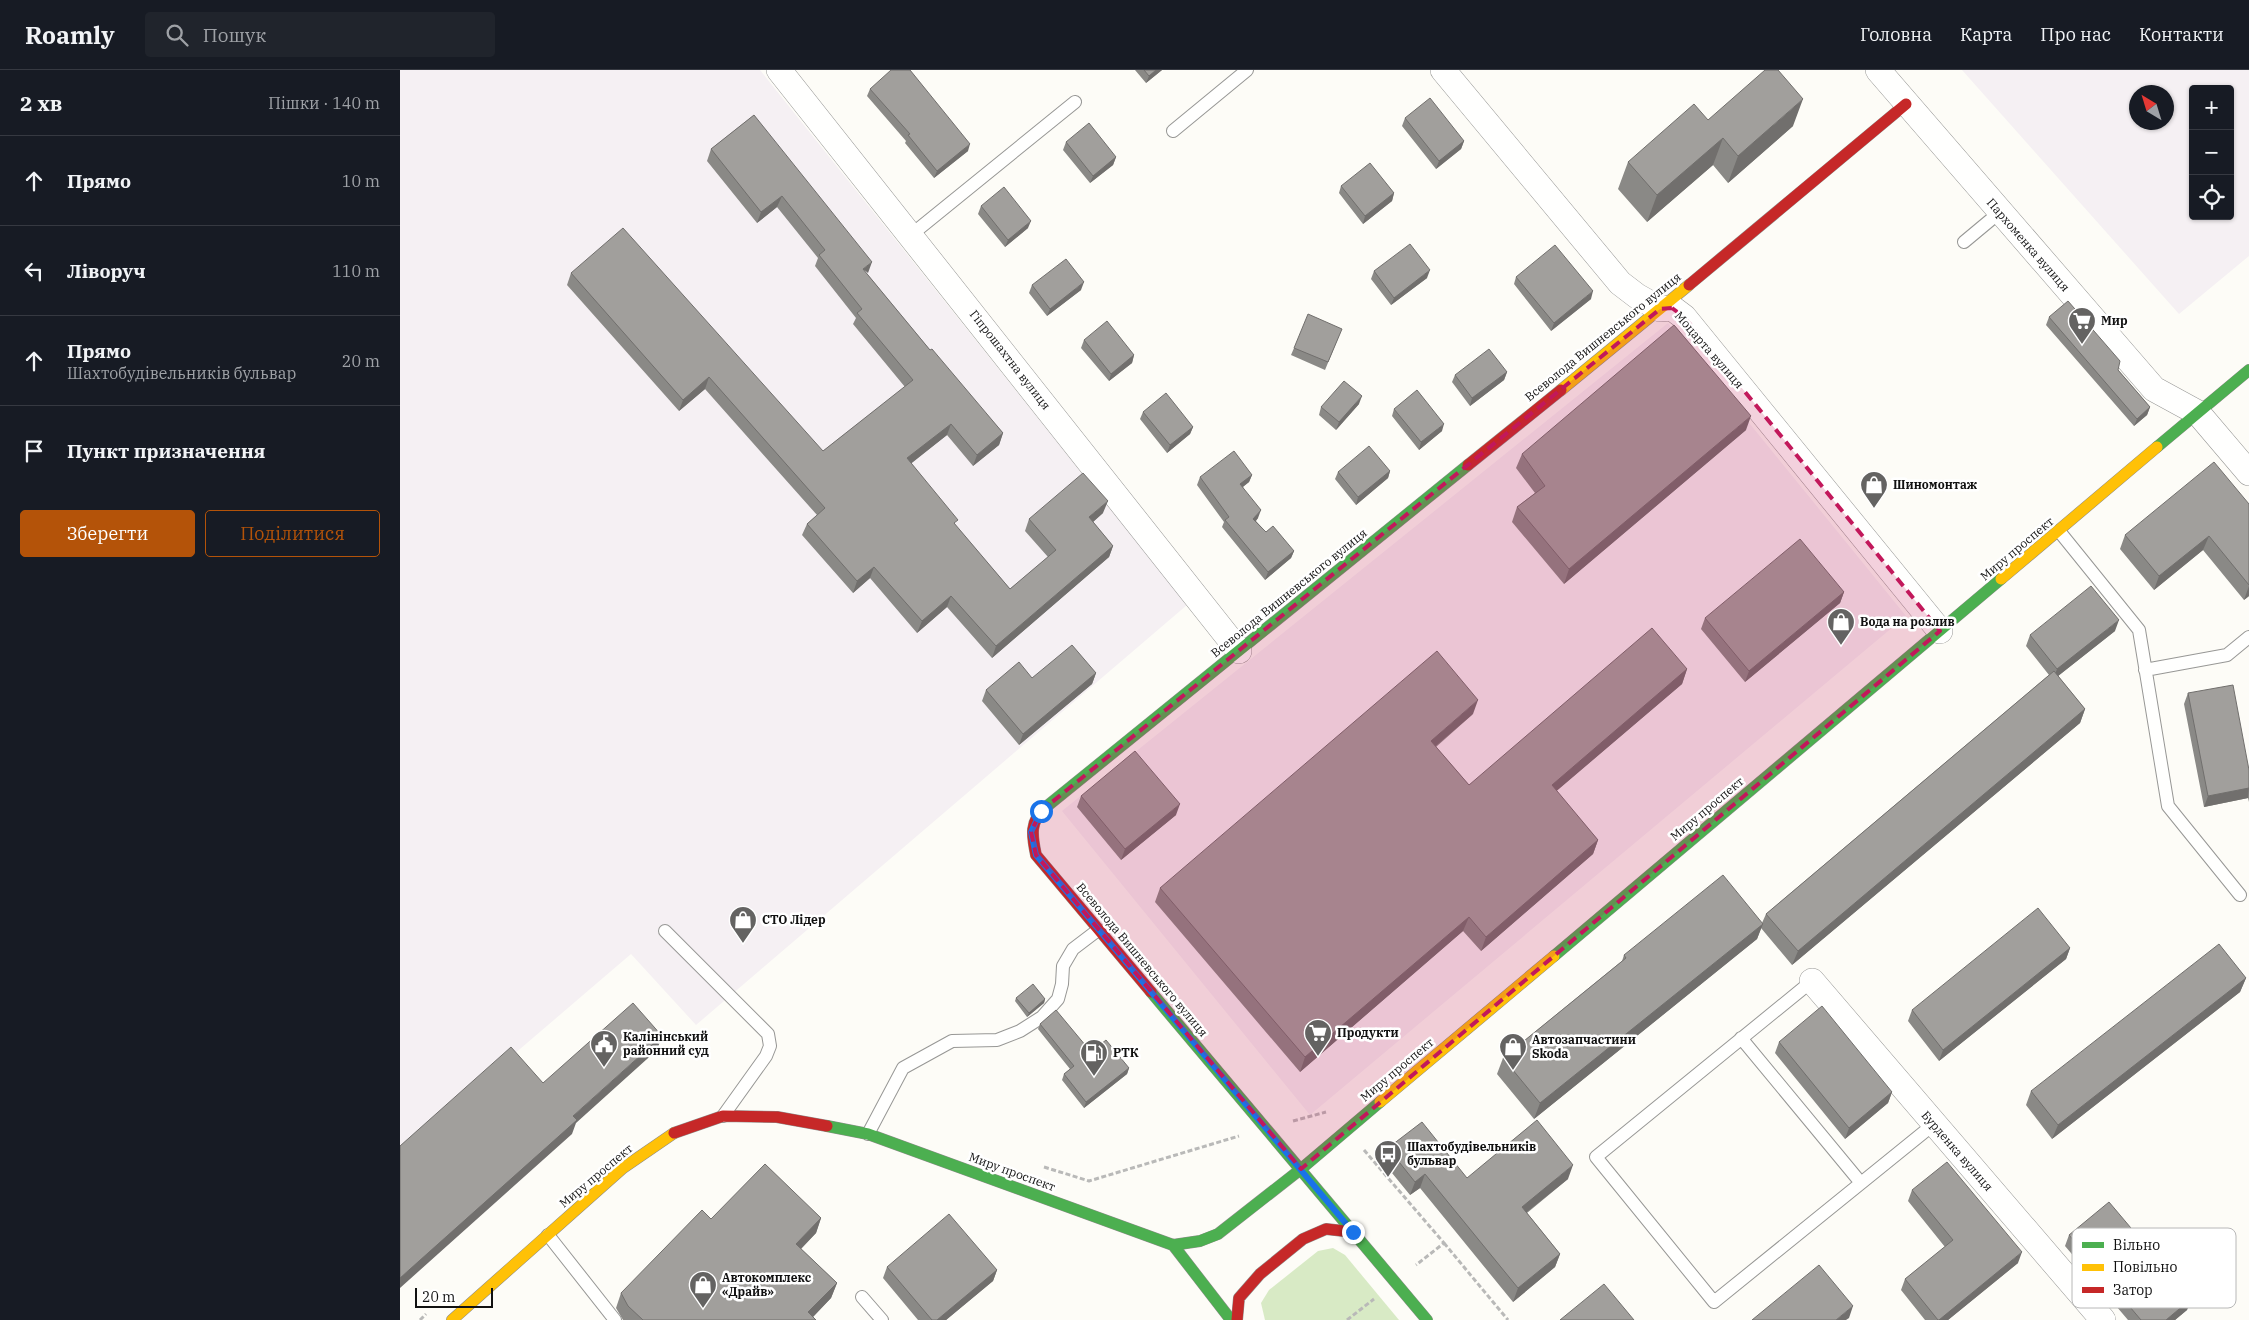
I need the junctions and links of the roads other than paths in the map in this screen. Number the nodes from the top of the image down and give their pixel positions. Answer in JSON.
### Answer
{"nodes":[{"id":1,"x":779,"y":70,"type":"edge"},
{"id":2,"x":1247,"y":70,"type":"edge"},
{"id":3,"x":1443,"y":70,"type":"edge"},
{"id":4,"x":1878,"y":70,"type":"edge"},
{"id":5,"x":1075,"y":102,"type":"dead end"},
{"id":6,"x":1906,"y":104,"type":"junction"},
{"id":7,"x":1173,"y":131,"type":"dead end"},
{"id":8,"x":2000,"y":212,"type":"junction"},
{"id":9,"x":911,"y":235,"type":"junction"},
{"id":10,"x":1964,"y":242,"type":"dead end"},
{"id":11,"x":1660,"y":309,"type":"junction"},
{"id":12,"x":2249,"y":370,"type":"edge"},
{"id":13,"x":2198,"y":413,"type":"junction"},
{"id":14,"x":2249,"y":473,"type":"edge"},
{"id":15,"x":2059,"y":531,"type":"junction"},
{"id":16,"x":1940,"y":632,"type":"junction"},
{"id":17,"x":2249,"y":637,"type":"edge"},
{"id":18,"x":1239,"y":651,"type":"junction"},
{"id":19,"x":2145,"y":670,"type":"junction"},
{"id":20,"x":2240,"y":895,"type":"dead end"},
{"id":21,"x":1098,"y":930,"type":"junction"},
{"id":22,"x":665,"y":931,"type":"dead end"},
{"id":23,"x":1812,"y":981,"type":"joint"},
{"id":24,"x":1742,"y":1038,"type":"junction"},
{"id":25,"x":723,"y":1116,"type":"junction"},
{"id":26,"x":1934,"y":1124,"type":"junction"},
{"id":27,"x":868,"y":1134,"type":"junction"},
{"id":28,"x":1300,"y":1169,"type":"junction"},
{"id":29,"x":1861,"y":1183,"type":"junction"},
{"id":30,"x":1353,"y":1232,"type":"junction"},
{"id":31,"x":548,"y":1235,"type":"junction"},
{"id":32,"x":1173,"y":1245,"type":"junction"},
{"id":33,"x":2072,"y":1285,"type":"edge"},
{"id":34,"x":862,"y":1297,"type":"dead end"},
{"id":35,"x":2092,"y":1308,"type":"edge"},
{"id":36,"x":452,"y":1320,"type":"edge"},
{"id":37,"x":615,"y":1320,"type":"edge"},
{"id":38,"x":882,"y":1320,"type":"edge"},
{"id":39,"x":1231,"y":1320,"type":"edge"},
{"id":40,"x":1237,"y":1320,"type":"edge"},
{"id":41,"x":1427,"y":1320,"type":"edge"},
{"id":42,"x":2102,"y":1320,"type":"edge"}],
"edges":[{"from":1,"to":9,"type":"street","name":"Гіпрошахтна вулиця"},
{"from":2,"to":7,"type":"lane"},
{"from":3,"to":11,"type":"street","name":"Моцарта вулиця"},
{"from":4,"to":6,"type":"street","name":"Пархоменка вулиця"},
{"from":5,"to":9,"type":"lane"},
{"from":6,"to":8,"type":"street","name":"Пархоменка вулиця"},
{"from":6,"to":11,"type":"main road","name":"Всеволода Вишневського вулиця"},
{"from":8,"to":10,"type":"lane"},
{"from":8,"to":13,"type":"street","name":"Пархоменка вулиця"},
{"from":9,"to":18,"type":"street","name":"Гіпрошахтна вулиця"},
{"from":11,"to":16,"type":"street","name":"Моцарта вулиця"},
{"from":11,"to":18,"type":"main road","name":"Всеволода Вишневського вулиця"},
{"from":12,"to":13,"type":"main road","name":"Миру проспект"},
{"from":13,"to":14,"type":"street","name":"Пархоменка вулиця"},
{"from":13,"to":15,"type":"main road","name":"Миру проспект"},
{"from":15,"to":16,"type":"main road","name":"Миру проспект"},
{"from":15,"to":19,"type":"lane"},
{"from":16,"to":28,"type":"main road","name":"Миру проспект"},
{"from":17,"to":19,"type":"lane"},
{"from":18,"to":21,"type":"main road","name":"Всеволода Вишневського вулиця"},
{"from":19,"to":20,"type":"lane"},
{"from":21,"to":27,"type":"lane"},
{"from":21,"to":28,"type":"main road","name":"Всеволода Вишневського вулиця"},
{"from":22,"to":25,"type":"lane"},
{"from":23,"to":24,"type":"lane"},
{"from":23,"to":26,"type":"street","name":"Бурденка вулиця"},
{"from":24,"to":29,"type":"lane"},
{"from":24,"to":29,"type":"lane"},
{"from":25,"to":27,"type":"main road","name":"Миру проспект"},
{"from":25,"to":31,"type":"main road","name":"Миру проспект"},
{"from":26,"to":29,"type":"lane"},
{"from":26,"to":33,"type":"street","name":"Бурденка вулиця"},
{"from":27,"to":32,"type":"main road","name":"Миру проспект"},
{"from":28,"to":30,"type":"main road"},
{"from":28,"to":32,"type":"main road","name":"Миру проспект"},
{"from":30,"to":40,"type":"main road"},
{"from":30,"to":41,"type":"main road"},
{"from":31,"to":36,"type":"main road","name":"Миру проспект"},
{"from":31,"to":37,"type":"lane"},
{"from":32,"to":39,"type":"main road"},
{"from":34,"to":38,"type":"lane"},
{"from":35,"to":42,"type":"street","name":"Бурденка вулиця"}]}
